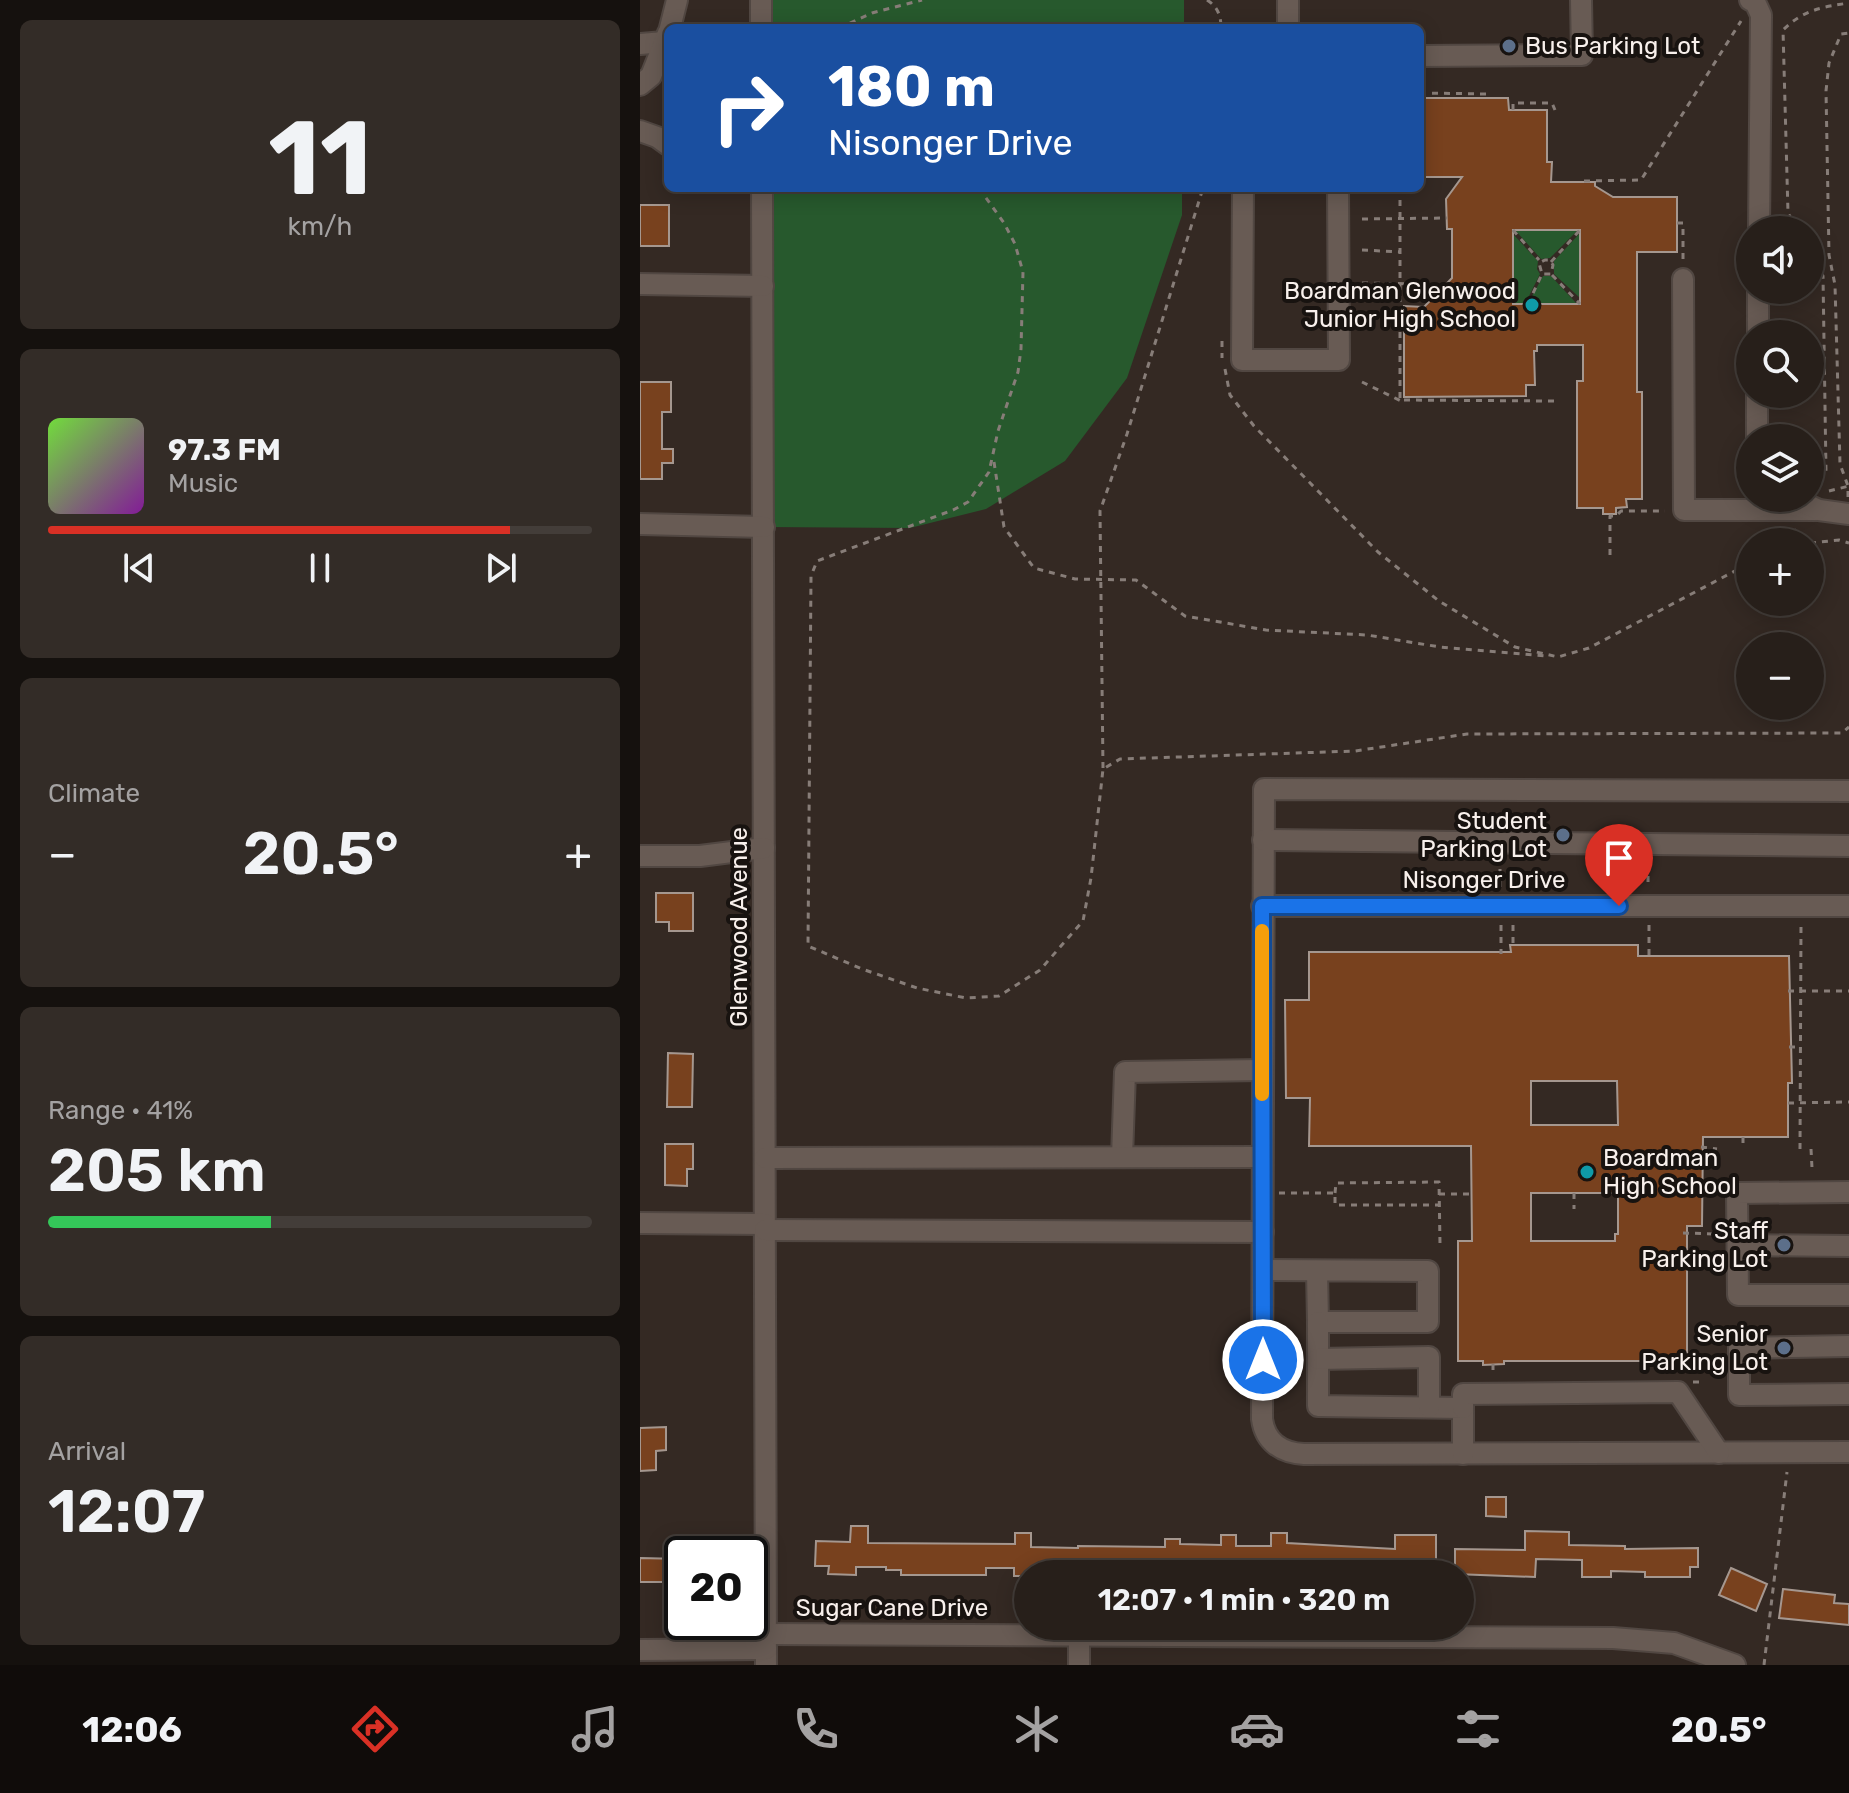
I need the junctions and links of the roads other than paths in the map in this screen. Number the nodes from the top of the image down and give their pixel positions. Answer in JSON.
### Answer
{"nodes":[{"id":1,"x":677,"y":0,"type":"edge"},
{"id":2,"x":761,"y":0,"type":"edge"},
{"id":3,"x":1288,"y":0,"type":"edge"},
{"id":4,"x":1581,"y":0,"type":"edge"},
{"id":5,"x":1753,"y":9,"type":"edge"},
{"id":6,"x":670,"y":24,"type":"edge"},
{"id":7,"x":761,"y":24,"type":"edge"},
{"id":8,"x":1288,"y":24,"type":"edge"},
{"id":9,"x":664,"y":35,"type":"edge"},
{"id":10,"x":664,"y":42,"type":"edge"},
{"id":11,"x":640,"y":44,"type":"edge"},
{"id":12,"x":1424,"y":56,"type":"edge"},
{"id":13,"x":640,"y":85,"type":"edge"},
{"id":14,"x":640,"y":131,"type":"edge"},
{"id":15,"x":664,"y":142,"type":"edge"},
{"id":16,"x":762,"y":192,"type":"edge"},
{"id":17,"x":1243,"y":192,"type":"edge"},
{"id":18,"x":1338,"y":192,"type":"edge"},
{"id":19,"x":1759,"y":216,"type":"edge"},
{"id":20,"x":1683,"y":279,"type":"road end"},
{"id":21,"x":640,"y":284,"type":"edge"},
{"id":22,"x":763,"y":286,"type":"junction"},
{"id":23,"x":1824,"y":504,"type":"edge"},
{"id":24,"x":1736,"y":506,"type":"edge"},
{"id":25,"x":1849,"y":514,"type":"edge"},
{"id":26,"x":641,"y":522,"type":"edge"},
{"id":27,"x":764,"y":527,"type":"junction"},
{"id":28,"x":1849,"y":791,"type":"edge"},
{"id":29,"x":1263,"y":840,"type":"junction"},
{"id":30,"x":1849,"y":846,"type":"edge"},
{"id":31,"x":764,"y":848,"type":"junction"},
{"id":32,"x":640,"y":856,"type":"edge"},
{"id":33,"x":1262,"y":906,"type":"junction"},
{"id":34,"x":1849,"y":906,"type":"edge"},
{"id":35,"x":1262,"y":1070,"type":"junction"},
{"id":36,"x":1122,"y":1157,"type":"junction"},
{"id":37,"x":1261,"y":1157,"type":"junction"},
{"id":38,"x":765,"y":1158,"type":"junction"},
{"id":39,"x":1849,"y":1192,"type":"edge"},
{"id":40,"x":640,"y":1223,"type":"edge"},
{"id":41,"x":765,"y":1227,"type":"junction"},
{"id":42,"x":1263,"y":1232,"type":"junction"},
{"id":43,"x":1738,"y":1245,"type":"junction"},
{"id":44,"x":1849,"y":1246,"type":"edge"},
{"id":45,"x":1263,"y":1270,"type":"junction"},
{"id":46,"x":1317,"y":1271,"type":"junction"},
{"id":47,"x":1849,"y":1295,"type":"edge"},
{"id":48,"x":1318,"y":1322,"type":"junction"},
{"id":49,"x":1849,"y":1346,"type":"edge"},
{"id":50,"x":1318,"y":1359,"type":"junction"},
{"id":51,"x":1849,"y":1394,"type":"edge"},
{"id":52,"x":1429,"y":1407,"type":"junction"},
{"id":53,"x":1463,"y":1408,"type":"junction"},
{"id":54,"x":1849,"y":1452,"type":"edge"},
{"id":55,"x":1719,"y":1453,"type":"junction"},
{"id":56,"x":1463,"y":1454,"type":"junction"},
{"id":57,"x":1474,"y":1637,"type":"edge"},
{"id":58,"x":1014,"y":1639,"type":"edge"},
{"id":59,"x":1079,"y":1640,"type":"edge"},
{"id":60,"x":766,"y":1649,"type":"edge"},
{"id":61,"x":640,"y":1650,"type":"edge"},
{"id":62,"x":1079,"y":1665,"type":"edge"},
{"id":63,"x":1735,"y":1665,"type":"edge"}],
"edges":[{"from":1,"to":6,"type":"street"},
{"from":2,"to":7,"type":"street"},
{"from":3,"to":8,"type":"street"},
{"from":4,"to":12,"type":"street"},
{"from":5,"to":19,"type":"street"},
{"from":9,"to":11,"type":"street"},
{"from":10,"to":13,"type":"street"},
{"from":14,"to":15,"type":"street"},
{"from":16,"to":22,"type":"street","name":"Glenwood Avenue"},
{"from":17,"to":18,"type":"street"},
{"from":20,"to":24,"type":"street"},
{"from":21,"to":22,"type":"street"},
{"from":22,"to":27,"type":"street","name":"Glenwood Avenue"},
{"from":23,"to":25,"type":"street"},
{"from":26,"to":27,"type":"street"},
{"from":27,"to":31,"type":"street","name":"Glenwood Avenue"},
{"from":28,"to":29,"type":"street"},
{"from":29,"to":30,"type":"street"},
{"from":29,"to":33,"type":"street"},
{"from":31,"to":32,"type":"street"},
{"from":31,"to":38,"type":"street","name":"Glenwood Avenue"},
{"from":33,"to":34,"type":"street","name":"Nisonger Drive"},
{"from":33,"to":35,"type":"street"},
{"from":35,"to":36,"type":"street"},
{"from":35,"to":37,"type":"street"},
{"from":36,"to":37,"type":"street"},
{"from":36,"to":38,"type":"street"},
{"from":37,"to":42,"type":"street"},
{"from":38,"to":41,"type":"street","name":"Glenwood Avenue"},
{"from":39,"to":43,"type":"street"},
{"from":40,"to":41,"type":"street"},
{"from":41,"to":42,"type":"street"},
{"from":41,"to":60,"type":"street","name":"Glenwood Avenue"},
{"from":42,"to":45,"type":"street"},
{"from":43,"to":44,"type":"street"},
{"from":43,"to":47,"type":"street"},
{"from":45,"to":46,"type":"street"},
{"from":45,"to":56,"type":"street"},
{"from":46,"to":48,"type":"street"},
{"from":46,"to":48,"type":"street"},
{"from":48,"to":50,"type":"street"},
{"from":49,"to":51,"type":"street"},
{"from":50,"to":52,"type":"street"},
{"from":50,"to":52,"type":"street"},
{"from":52,"to":53,"type":"street"},
{"from":53,"to":55,"type":"street"},
{"from":53,"to":56,"type":"street"},
{"from":54,"to":55,"type":"street"},
{"from":55,"to":56,"type":"street"},
{"from":57,"to":63,"type":"street","name":"Sugar Cane Drive"},
{"from":58,"to":60,"type":"street","name":"Sugar Cane Drive"},
{"from":59,"to":62,"type":"street"},
{"from":60,"to":61,"type":"street","name":"Sugar Cane Drive"}]}
